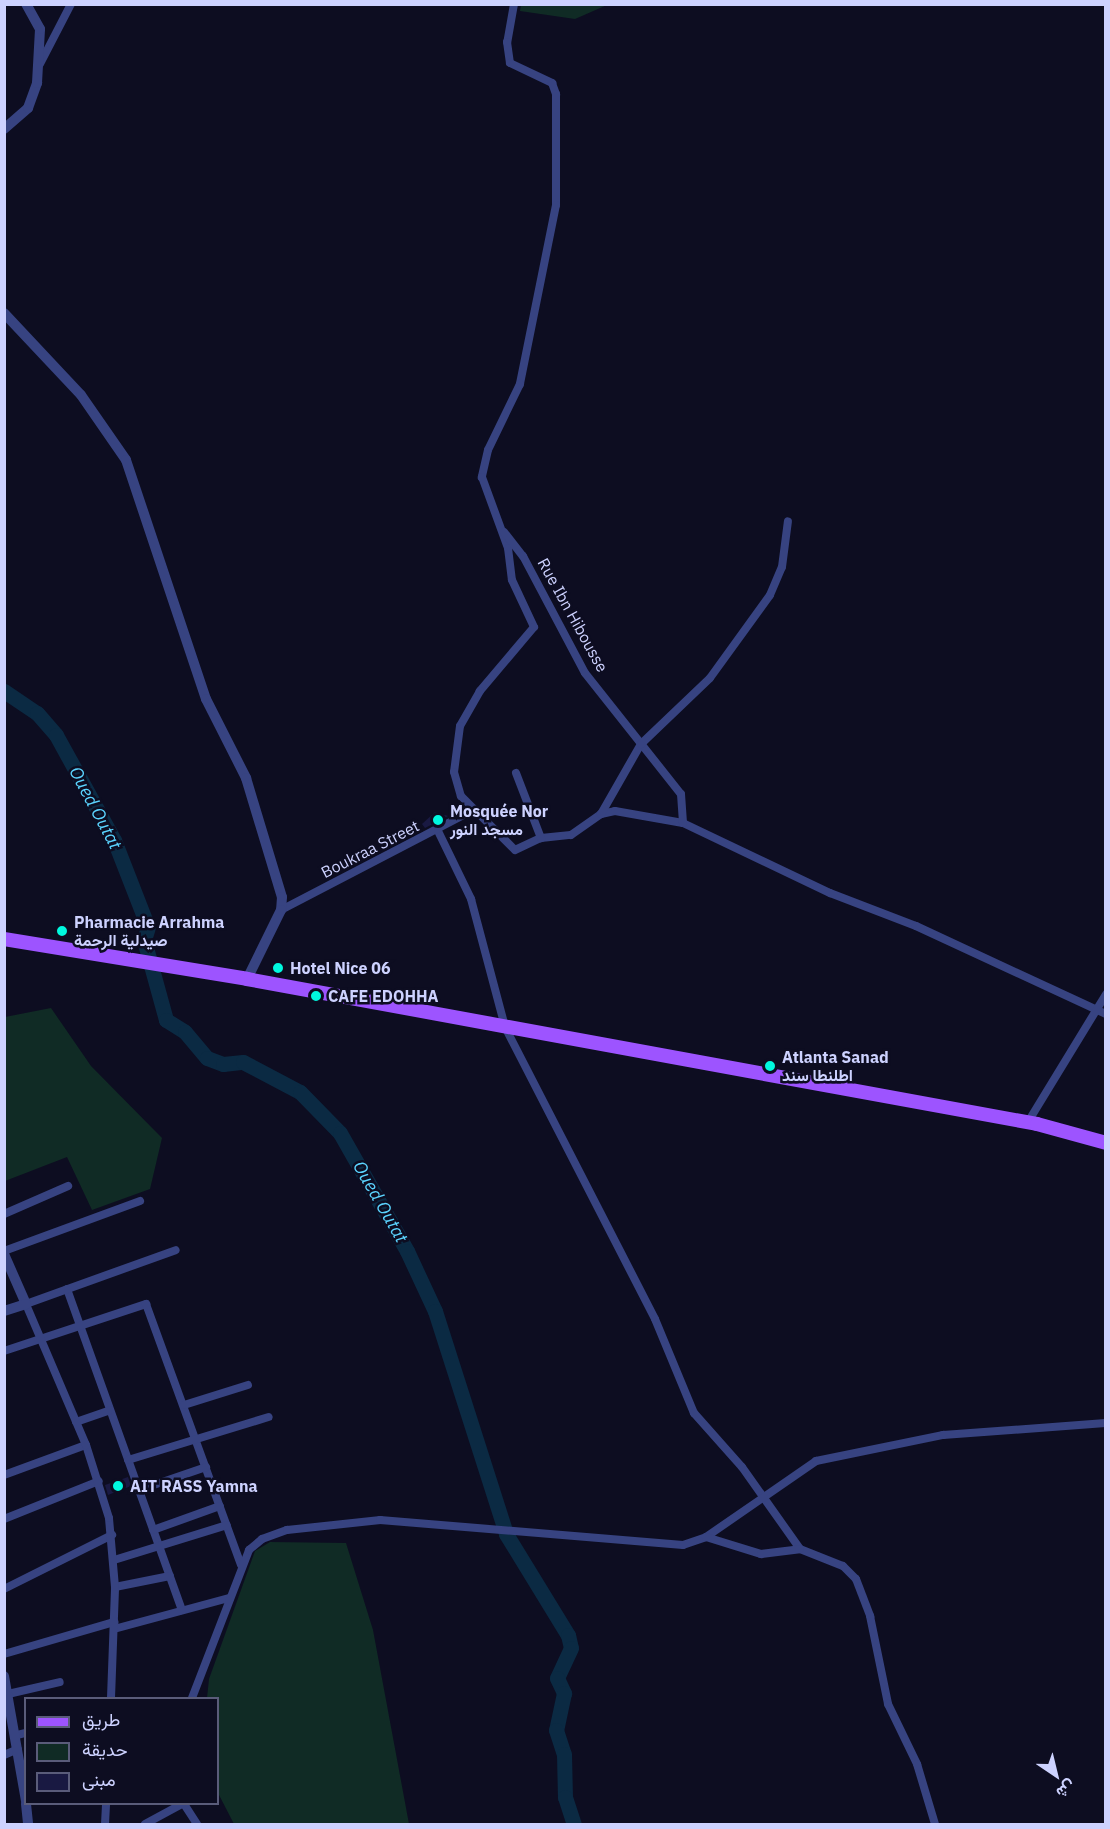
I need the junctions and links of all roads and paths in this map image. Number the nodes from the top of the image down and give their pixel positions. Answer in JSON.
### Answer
{"nodes":[{"id":1,"x":26,"y":4,"type":"edge"},
{"id":2,"x":71,"y":4,"type":"edge"},
{"id":3,"x":514,"y":4,"type":"edge"},
{"id":4,"x":40,"y":64,"type":"junction"},
{"id":5,"x":4,"y":129,"type":"edge"},
{"id":6,"x":4,"y":313,"type":"edge"},
{"id":7,"x":788,"y":521,"type":"dead end"},
{"id":8,"x":501,"y":528,"type":"junction"},
{"id":9,"x":641,"y":744,"type":"junction"},
{"id":10,"x":516,"y":773,"type":"dead end"},
{"id":11,"x":471,"y":811,"type":"junction"},
{"id":12,"x":601,"y":814,"type":"junction"},
{"id":13,"x":683,"y":823,"type":"junction"},
{"id":14,"x":438,"y":831,"type":"junction"},
{"id":15,"x":541,"y":838,"type":"junction"},
{"id":16,"x":281,"y":910,"type":"junction"},
{"id":17,"x":4,"y":939,"type":"edge"},
{"id":18,"x":247,"y":979,"type":"junction"},
{"id":19,"x":1106,"y":994,"type":"edge"},
{"id":20,"x":1095,"y":1009,"type":"junction"},
{"id":21,"x":1106,"y":1014,"type":"edge"},
{"id":22,"x":505,"y":1027,"type":"junction"},
{"id":23,"x":1028,"y":1122,"type":"junction"},
{"id":24,"x":1106,"y":1143,"type":"edge"},
{"id":25,"x":68,"y":1186,"type":"dead end"},
{"id":26,"x":140,"y":1201,"type":"dead end"},
{"id":27,"x":4,"y":1214,"type":"edge"},
{"id":28,"x":176,"y":1250,"type":"dead end"},
{"id":29,"x":4,"y":1253,"type":"edge"},
{"id":30,"x":66,"y":1289,"type":"junction"},
{"id":31,"x":26,"y":1304,"type":"junction"},
{"id":32,"x":4,"y":1311,"type":"edge"},
{"id":33,"x":79,"y":1325,"type":"junction"},
{"id":34,"x":42,"y":1338,"type":"junction"},
{"id":35,"x":4,"y":1351,"type":"edge"},
{"id":36,"x":248,"y":1384,"type":"dead end"},
{"id":37,"x":184,"y":1405,"type":"junction"},
{"id":38,"x":110,"y":1410,"type":"junction"},
{"id":39,"x":269,"y":1417,"type":"dead end"},
{"id":40,"x":76,"y":1422,"type":"junction"},
{"id":41,"x":1106,"y":1423,"type":"edge"},
{"id":42,"x":196,"y":1439,"type":"junction"},
{"id":43,"x":86,"y":1445,"type":"junction"},
{"id":44,"x":128,"y":1461,"type":"junction"},
{"id":45,"x":206,"y":1467,"type":"junction"},
{"id":46,"x":4,"y":1475,"type":"edge"},
{"id":47,"x":99,"y":1481,"type":"junction"},
{"id":48,"x":139,"y":1490,"type":"junction"},
{"id":49,"x":762,"y":1496,"type":"junction"},
{"id":50,"x":220,"y":1506,"type":"junction"},
{"id":51,"x":4,"y":1519,"type":"edge"},
{"id":52,"x":227,"y":1525,"type":"junction"},
{"id":53,"x":153,"y":1530,"type":"junction"},
{"id":54,"x":112,"y":1535,"type":"junction"},
{"id":55,"x":706,"y":1537,"type":"junction"},
{"id":56,"x":159,"y":1546,"type":"junction"},
{"id":57,"x":800,"y":1549,"type":"junction"},
{"id":58,"x":114,"y":1560,"type":"junction"},
{"id":59,"x":241,"y":1565,"type":"junction"},
{"id":60,"x":170,"y":1576,"type":"junction"},
{"id":61,"x":115,"y":1587,"type":"junction"},
{"id":62,"x":4,"y":1589,"type":"edge"},
{"id":63,"x":228,"y":1598,"type":"junction"},
{"id":64,"x":182,"y":1610,"type":"junction"},
{"id":65,"x":114,"y":1625,"type":"junction"},
{"id":66,"x":4,"y":1654,"type":"edge"},
{"id":67,"x":4,"y":1676,"type":"edge"},
{"id":68,"x":60,"y":1682,"type":"dead end"},
{"id":69,"x":111,"y":1697,"type":"edge"},
{"id":70,"x":192,"y":1697,"type":"edge"},
{"id":71,"x":7,"y":1700,"type":"edge"},
{"id":72,"x":22,"y":1734,"type":"edge"},
{"id":73,"x":18,"y":1749,"type":"junction"},
{"id":74,"x":4,"y":1755,"type":"edge"},
{"id":75,"x":24,"y":1789,"type":"edge"},
{"id":76,"x":26,"y":1805,"type":"edge"},
{"id":77,"x":106,"y":1805,"type":"edge"},
{"id":78,"x":179,"y":1805,"type":"edge"},
{"id":79,"x":184,"y":1805,"type":"edge"},
{"id":80,"x":28,"y":1824,"type":"edge"},
{"id":81,"x":105,"y":1824,"type":"edge"},
{"id":82,"x":145,"y":1824,"type":"edge"},
{"id":83,"x":197,"y":1824,"type":"edge"},
{"id":84,"x":935,"y":1824,"type":"edge"}],
"edges":[{"from":1,"to":4,"type":"street"},
{"from":2,"to":4,"type":"street"},
{"from":3,"to":8,"type":"street"},
{"from":4,"to":5,"type":"street"},
{"from":6,"to":16,"type":"street"},
{"from":7,"to":9,"type":"street"},
{"from":8,"to":9,"type":"street","name":"Rue Ibn Hibousse"},
{"from":8,"to":11,"type":"street"},
{"from":9,"to":12,"type":"street"},
{"from":9,"to":13,"type":"street","name":"Rue Ibn Hibousse"},
{"from":10,"to":15,"type":"street"},
{"from":11,"to":14,"type":"street","name":"Boukraa Street"},
{"from":11,"to":15,"type":"street"},
{"from":12,"to":13,"type":"street"},
{"from":12,"to":15,"type":"street"},
{"from":13,"to":20,"type":"street"},
{"from":14,"to":16,"type":"street","name":"Boukraa Street"},
{"from":14,"to":22,"type":"street"},
{"from":16,"to":18,"type":"street"},
{"from":17,"to":18,"type":"main road"},
{"from":18,"to":22,"type":"main road"},
{"from":19,"to":20,"type":"street"},
{"from":20,"to":21,"type":"street"},
{"from":20,"to":23,"type":"street"},
{"from":22,"to":23,"type":"main road"},
{"from":22,"to":49,"type":"street"},
{"from":23,"to":24,"type":"main road"},
{"from":25,"to":27,"type":"street"},
{"from":26,"to":29,"type":"street"},
{"from":28,"to":30,"type":"street"},
{"from":29,"to":31,"type":"street"},
{"from":30,"to":31,"type":"street"},
{"from":30,"to":33,"type":"street"},
{"from":31,"to":32,"type":"street"},
{"from":31,"to":34,"type":"street"},
{"from":33,"to":34,"type":"street"},
{"from":33,"to":37,"type":"street"},
{"from":33,"to":38,"type":"street"},
{"from":34,"to":35,"type":"street"},
{"from":34,"to":40,"type":"street"},
{"from":36,"to":37,"type":"street"},
{"from":37,"to":42,"type":"street"},
{"from":38,"to":40,"type":"street"},
{"from":38,"to":44,"type":"street"},
{"from":39,"to":42,"type":"street"},
{"from":40,"to":43,"type":"street"},
{"from":41,"to":49,"type":"street"},
{"from":42,"to":44,"type":"street"},
{"from":42,"to":45,"type":"street"},
{"from":43,"to":46,"type":"street"},
{"from":43,"to":47,"type":"street"},
{"from":44,"to":48,"type":"street"},
{"from":45,"to":48,"type":"street"},
{"from":45,"to":50,"type":"street"},
{"from":47,"to":51,"type":"street"},
{"from":47,"to":54,"type":"street"},
{"from":48,"to":53,"type":"street"},
{"from":49,"to":55,"type":"street"},
{"from":49,"to":57,"type":"street"},
{"from":50,"to":52,"type":"street"},
{"from":50,"to":53,"type":"street"},
{"from":52,"to":56,"type":"street"},
{"from":52,"to":59,"type":"street"},
{"from":53,"to":56,"type":"street"},
{"from":54,"to":58,"type":"street"},
{"from":54,"to":62,"type":"street"},
{"from":55,"to":57,"type":"street"},
{"from":55,"to":59,"type":"street"},
{"from":56,"to":58,"type":"street"},
{"from":56,"to":60,"type":"street"},
{"from":57,"to":84,"type":"street"},
{"from":58,"to":61,"type":"street"},
{"from":59,"to":63,"type":"street"},
{"from":60,"to":61,"type":"street"},
{"from":60,"to":64,"type":"street"},
{"from":61,"to":65,"type":"street"},
{"from":63,"to":64,"type":"street"},
{"from":63,"to":70,"type":"street"},
{"from":64,"to":65,"type":"street"},
{"from":65,"to":66,"type":"street"},
{"from":65,"to":69,"type":"street"},
{"from":67,"to":71,"type":"street"},
{"from":68,"to":71,"type":"street"},
{"from":71,"to":72,"type":"street"},
{"from":72,"to":73,"type":"street"},
{"from":73,"to":74,"type":"street"},
{"from":73,"to":75,"type":"street"},
{"from":76,"to":80,"type":"street"},
{"from":77,"to":81,"type":"street"},
{"from":78,"to":82,"type":"street"},
{"from":79,"to":83,"type":"street"}]}
